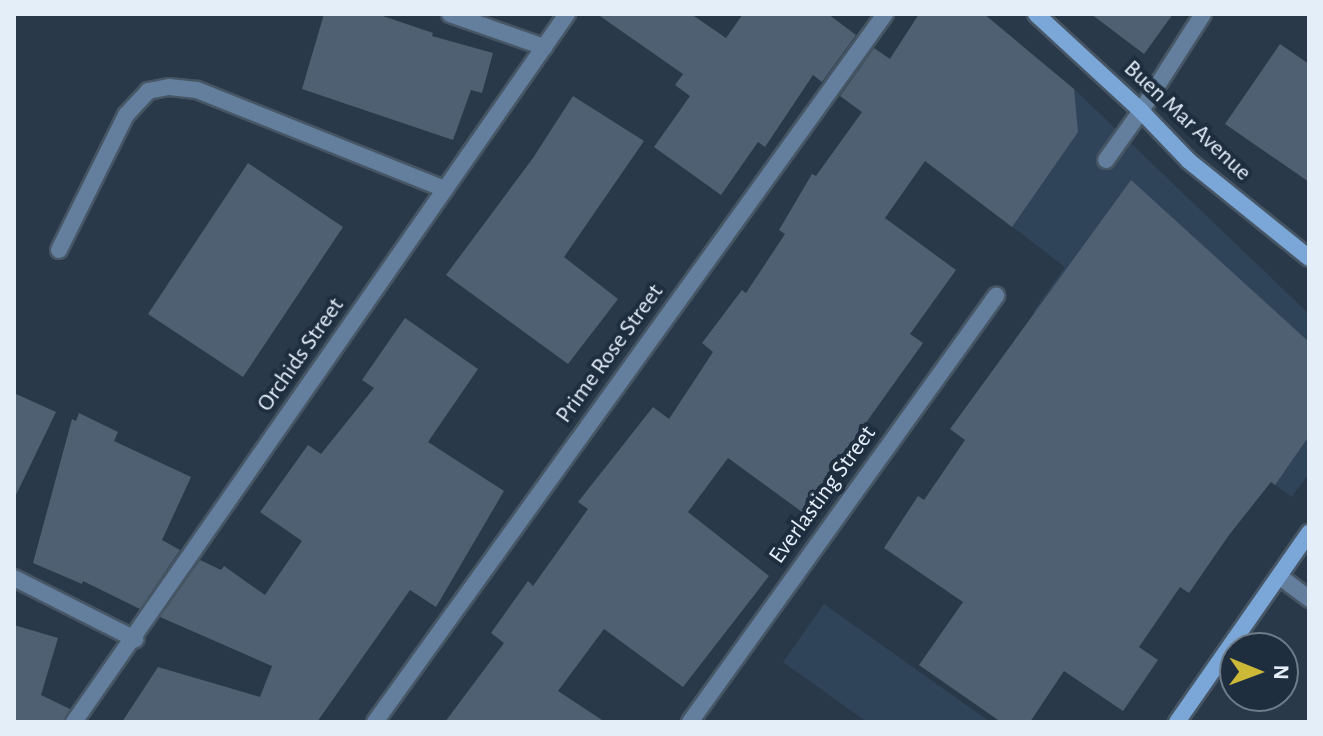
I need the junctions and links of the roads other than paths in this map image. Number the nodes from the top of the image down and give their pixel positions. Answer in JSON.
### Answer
{"nodes":[{"id":1,"x":450,"y":14,"type":"edge"},
{"id":2,"x":567,"y":14,"type":"edge"},
{"id":3,"x":885,"y":14,"type":"edge"},
{"id":4,"x":1036,"y":14,"type":"edge"},
{"id":5,"x":1203,"y":14,"type":"edge"},
{"id":6,"x":544,"y":47,"type":"junction"},
{"id":7,"x":1141,"y":111,"type":"junction"},
{"id":8,"x":1106,"y":160,"type":"dead end"},
{"id":9,"x":445,"y":189,"type":"junction"},
{"id":10,"x":59,"y":250,"type":"dead end"},
{"id":11,"x":1309,"y":258,"type":"edge"},
{"id":12,"x":996,"y":296,"type":"dead end"},
{"id":13,"x":1309,"y":533,"type":"edge"},
{"id":14,"x":1279,"y":576,"type":"junction"},
{"id":15,"x":14,"y":578,"type":"edge"},
{"id":16,"x":1309,"y":599,"type":"edge"},
{"id":17,"x":135,"y":639,"type":"junction"},
{"id":18,"x":74,"y":722,"type":"edge"},
{"id":19,"x":375,"y":722,"type":"edge"},
{"id":20,"x":690,"y":722,"type":"edge"},
{"id":21,"x":1177,"y":722,"type":"edge"}],
"edges":[{"from":1,"to":6,"type":"street"},
{"from":2,"to":6,"type":"street","name":"Orchids Street"},
{"from":3,"to":19,"type":"street","name":"Prime Rose Street"},
{"from":4,"to":7,"type":"street","name":"Buen Mar Avenue"},
{"from":5,"to":7,"type":"street"},
{"from":6,"to":9,"type":"street","name":"Orchids Street"},
{"from":7,"to":8,"type":"street"},
{"from":7,"to":11,"type":"street","name":"Buen Mar Avenue"},
{"from":9,"to":10,"type":"street"},
{"from":9,"to":17,"type":"street","name":"Orchids Street"},
{"from":12,"to":20,"type":"street","name":"Everlasting Street"},
{"from":13,"to":14,"type":"street"},
{"from":14,"to":16,"type":"street"},
{"from":14,"to":21,"type":"street"},
{"from":15,"to":17,"type":"street"},
{"from":17,"to":18,"type":"street","name":"Orchids Street"}]}
